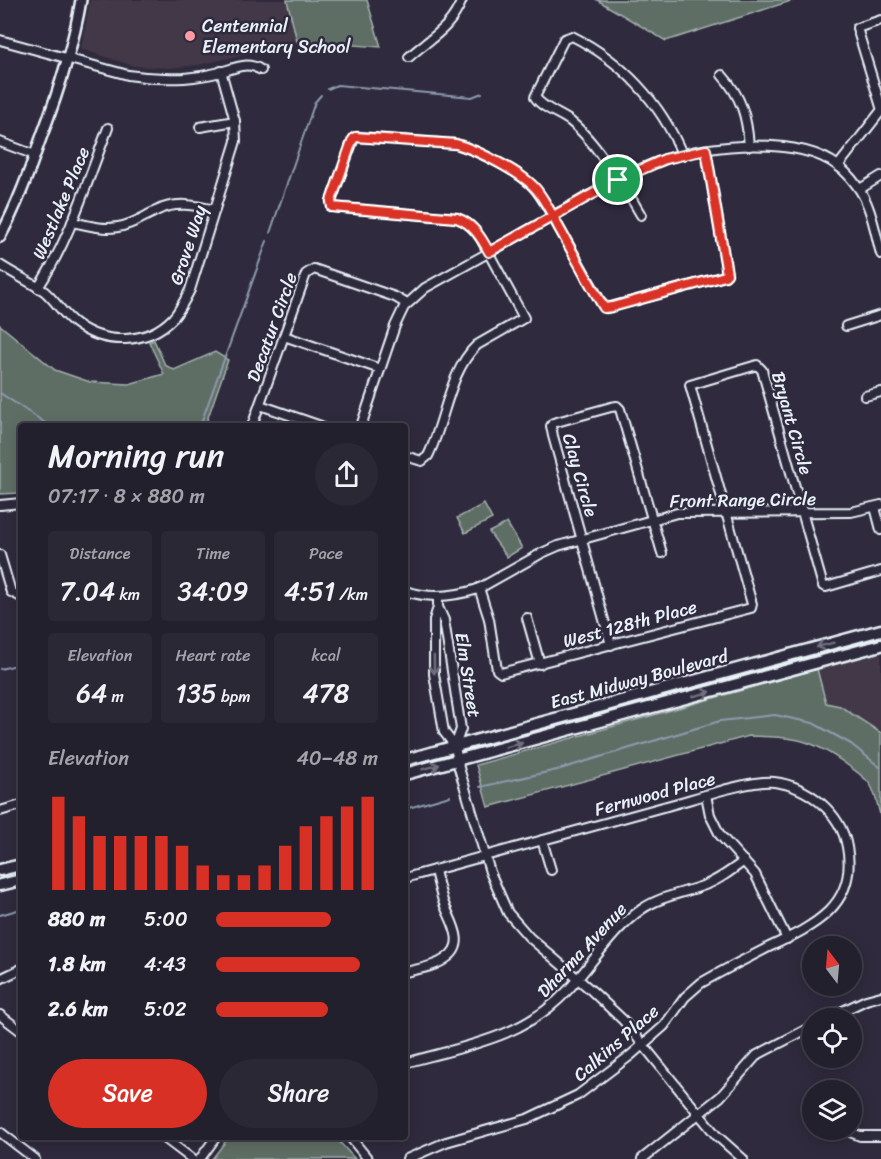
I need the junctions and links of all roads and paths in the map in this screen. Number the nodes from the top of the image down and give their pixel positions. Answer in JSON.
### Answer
{"nodes":[{"id":1,"x":81,"y":0,"type":"edge"},
{"id":2,"x":462,"y":0,"type":"edge"},
{"id":3,"x":881,"y":20,"type":"edge"},
{"id":4,"x":0,"y":40,"type":"edge"},
{"id":5,"x":409,"y":57,"type":"dead end"},
{"id":6,"x":69,"y":58,"type":"junction"},
{"id":7,"x":261,"y":70,"type":"dead end"},
{"id":8,"x":221,"y":72,"type":"junction"},
{"id":9,"x":722,"y":75,"type":"dead end"},
{"id":10,"x":881,"y":109,"type":"edge"},
{"id":11,"x":235,"y":121,"type":"junction"},
{"id":12,"x":200,"y":127,"type":"dead end"},
{"id":13,"x":108,"y":128,"type":"dead end"},
{"id":14,"x":0,"y":142,"type":"edge"},
{"id":15,"x":749,"y":146,"type":"junction"},
{"id":16,"x":706,"y":150,"type":"junction"},
{"id":17,"x":682,"y":154,"type":"junction"},
{"id":18,"x":35,"y":155,"type":"junction"},
{"id":19,"x":838,"y":166,"type":"junction"},
{"id":20,"x":881,"y":176,"type":"edge"},
{"id":21,"x":619,"y":179,"type":"junction"},
{"id":22,"x":860,"y":189,"type":"junction"},
{"id":23,"x":215,"y":210,"type":"junction"},
{"id":24,"x":641,"y":214,"type":"dead end"},
{"id":25,"x":553,"y":216,"type":"junction"},
{"id":26,"x":881,"y":221,"type":"edge"},
{"id":27,"x":72,"y":222,"type":"junction"},
{"id":28,"x":872,"y":224,"type":"junction"},
{"id":29,"x":0,"y":237,"type":"edge"},
{"id":30,"x":489,"y":252,"type":"junction"},
{"id":31,"x":881,"y":254,"type":"edge"},
{"id":32,"x":0,"y":266,"type":"edge"},
{"id":33,"x":38,"y":288,"type":"junction"},
{"id":34,"x":407,"y":304,"type":"junction"},
{"id":35,"x":881,"y":315,"type":"edge"},
{"id":36,"x":846,"y":326,"type":"dead end"},
{"id":37,"x":284,"y":336,"type":"junction"},
{"id":38,"x":380,"y":369,"type":"junction"},
{"id":39,"x":881,"y":392,"type":"edge"},
{"id":40,"x":865,"y":396,"type":"dead end"},
{"id":41,"x":260,"y":405,"type":"junction"},
{"id":42,"x":253,"y":423,"type":"edge"},
{"id":43,"x":312,"y":423,"type":"edge"},
{"id":44,"x":362,"y":423,"type":"edge"},
{"id":45,"x":408,"y":457,"type":"edge"},
{"id":46,"x":18,"y":502,"type":"edge"},
{"id":47,"x":0,"y":505,"type":"edge"},
{"id":48,"x":878,"y":506,"type":"edge"},
{"id":49,"x":726,"y":513,"type":"junction"},
{"id":50,"x":802,"y":513,"type":"junction"},
{"id":51,"x":652,"y":519,"type":"junction"},
{"id":52,"x":881,"y":530,"type":"edge"},
{"id":53,"x":582,"y":539,"type":"junction"},
{"id":54,"x":662,"y":553,"type":"dead end"},
{"id":55,"x":0,"y":555,"type":"edge"},
{"id":56,"x":881,"y":571,"type":"edge"},
{"id":57,"x":479,"y":588,"type":"junction"},
{"id":58,"x":408,"y":592,"type":"edge"},
{"id":59,"x":18,"y":596,"type":"edge"},
{"id":60,"x":438,"y":597,"type":"junction"},
{"id":61,"x":438,"y":608,"type":"junction"},
{"id":62,"x":526,"y":618,"type":"dead end"},
{"id":63,"x":881,"y":630,"type":"edge"},
{"id":64,"x":611,"y":645,"type":"junction"},
{"id":65,"x":881,"y":645,"type":"edge"},
{"id":66,"x":540,"y":664,"type":"junction"},
{"id":67,"x":455,"y":746,"type":"junction"},
{"id":68,"x":408,"y":759,"type":"edge"},
{"id":69,"x":458,"y":760,"type":"junction"},
{"id":70,"x":408,"y":773,"type":"edge"},
{"id":71,"x":706,"y":795,"type":"junction"},
{"id":72,"x":18,"y":806,"type":"edge"},
{"id":73,"x":0,"y":811,"type":"edge"},
{"id":74,"x":542,"y":840,"type":"junction"},
{"id":75,"x":485,"y":856,"type":"junction"},
{"id":76,"x":744,"y":861,"type":"junction"},
{"id":77,"x":18,"y":866,"type":"edge"},
{"id":78,"x":0,"y":870,"type":"edge"},
{"id":79,"x":435,"y":870,"type":"junction"},
{"id":80,"x":550,"y":870,"type":"dead end"},
{"id":81,"x":408,"y":877,"type":"edge"},
{"id":82,"x":18,"y":881,"type":"edge"},
{"id":83,"x":0,"y":885,"type":"edge"},
{"id":84,"x":845,"y":887,"type":"junction"},
{"id":85,"x":856,"y":890,"type":"dead end"},
{"id":86,"x":787,"y":939,"type":"junction"},
{"id":87,"x":456,"y":947,"type":"junction"},
{"id":88,"x":466,"y":951,"type":"dead end"},
{"id":89,"x":18,"y":970,"type":"edge"},
{"id":90,"x":408,"y":971,"type":"edge"},
{"id":91,"x":0,"y":979,"type":"edge"},
{"id":92,"x":578,"y":979,"type":"junction"},
{"id":93,"x":881,"y":996,"type":"edge"},
{"id":94,"x":849,"y":1008,"type":"edge"},
{"id":95,"x":0,"y":1015,"type":"edge"},
{"id":96,"x":18,"y":1028,"type":"edge"},
{"id":97,"x":802,"y":1032,"type":"edge"},
{"id":98,"x":643,"y":1044,"type":"junction"},
{"id":99,"x":408,"y":1061,"type":"edge"},
{"id":100,"x":699,"y":1114,"type":"junction"},
{"id":101,"x":0,"y":1132,"type":"edge"},
{"id":102,"x":862,"y":1136,"type":"edge"},
{"id":103,"x":881,"y":1136,"type":"edge"},
{"id":104,"x":167,"y":1140,"type":"edge"},
{"id":105,"x":214,"y":1140,"type":"edge"},
{"id":106,"x":352,"y":1140,"type":"edge"},
{"id":107,"x":35,"y":1159,"type":"edge"},
{"id":108,"x":192,"y":1159,"type":"edge"},
{"id":109,"x":200,"y":1159,"type":"edge"},
{"id":110,"x":368,"y":1159,"type":"edge"},
{"id":111,"x":407,"y":1159,"type":"edge"},
{"id":112,"x":642,"y":1159,"type":"edge"},
{"id":113,"x":743,"y":1159,"type":"edge"}],
"edges":[{"from":1,"to":6,"type":"street"},
{"from":2,"to":5,"type":"street"},
{"from":3,"to":10,"type":"street"},
{"from":4,"to":6,"type":"street"},
{"from":6,"to":8,"type":"street"},
{"from":6,"to":18,"type":"street"},
{"from":7,"to":8,"type":"street"},
{"from":8,"to":11,"type":"street","name":"Grove Way"},
{"from":9,"to":15,"type":"street"},
{"from":10,"to":19,"type":"street"},
{"from":11,"to":12,"type":"street"},
{"from":11,"to":23,"type":"street","name":"Grove Way"},
{"from":13,"to":27,"type":"street","name":"Westlake Place"},
{"from":14,"to":18,"type":"street"},
{"from":15,"to":16,"type":"street"},
{"from":15,"to":19,"type":"street"},
{"from":16,"to":17,"type":"street"},
{"from":16,"to":25,"type":"street"},
{"from":17,"to":21,"type":"street"},
{"from":17,"to":21,"type":"street"},
{"from":18,"to":29,"type":"street"},
{"from":19,"to":22,"type":"street"},
{"from":20,"to":22,"type":"street"},
{"from":21,"to":24,"type":"street"},
{"from":21,"to":25,"type":"street"},
{"from":22,"to":28,"type":"street"},
{"from":23,"to":27,"type":"street"},
{"from":23,"to":33,"type":"street","name":"Grove Way"},
{"from":25,"to":30,"type":"street"},
{"from":25,"to":30,"type":"street"},
{"from":26,"to":28,"type":"street"},
{"from":27,"to":33,"type":"street","name":"Westlake Place"},
{"from":28,"to":31,"type":"street"},
{"from":30,"to":34,"type":"street"},
{"from":30,"to":45,"type":"street"},
{"from":32,"to":33,"type":"street","name":"Grove Way"},
{"from":34,"to":37,"type":"street","name":"Decatur Circle"},
{"from":34,"to":38,"type":"street"},
{"from":35,"to":36,"type":"street"},
{"from":37,"to":38,"type":"street"},
{"from":37,"to":41,"type":"street","name":"Decatur Circle"},
{"from":38,"to":44,"type":"street"},
{"from":39,"to":40,"type":"street"},
{"from":41,"to":42,"type":"street","name":"Decatur Circle"},
{"from":41,"to":43,"type":"street"},
{"from":46,"to":47,"type":"street"},
{"from":48,"to":50,"type":"street","name":"Front Range Circle"},
{"from":48,"to":52,"type":"street"},
{"from":49,"to":50,"type":"street","name":"Front Range Circle"},
{"from":49,"to":50,"type":"street","name":"Bryant Circle"},
{"from":49,"to":51,"type":"street","name":"Front Range Circle"},
{"from":49,"to":64,"type":"street","name":"West 128th Place"},
{"from":50,"to":56,"type":"street"},
{"from":51,"to":53,"type":"street","name":"Front Range Circle"},
{"from":51,"to":53,"type":"street","name":"Clay Circle"},
{"from":51,"to":54,"type":"street"},
{"from":53,"to":57,"type":"street","name":"Front Range Circle"},
{"from":53,"to":64,"type":"street","name":"Clay Circle"},
{"from":55,"to":59,"type":"street"},
{"from":57,"to":60,"type":"street","name":"Front Range Circle"},
{"from":57,"to":66,"type":"street","name":"West 128th Place"},
{"from":58,"to":60,"type":"street","name":"Front Range Circle"},
{"from":60,"to":61,"type":"street","name":"Elm Street"},
{"from":61,"to":67,"type":"street","name":"Elm Street"},
{"from":61,"to":67,"type":"street","name":"Elm Street","one_way":true},
{"from":62,"to":66,"type":"street"},
{"from":63,"to":67,"type":"main road","name":"East Midway Boulevard","one_way":true},
{"from":64,"to":66,"type":"street","name":"West 128th Place"},
{"from":69,"to":65,"type":"main road","name":"East Midway Boulevard","one_way":true},
{"from":67,"to":68,"type":"main road","name":"East Midway Boulevard"},
{"from":67,"to":69,"type":"street"},
{"from":70,"to":69,"type":"main road","name":"East Midway Boulevard","one_way":true},
{"from":69,"to":75,"type":"street"},
{"from":71,"to":74,"type":"street","name":"Fernwood Place"},
{"from":71,"to":76,"type":"street"},
{"from":71,"to":84,"type":"street","name":"Fernwood Place"},
{"from":72,"to":73,"type":"street"},
{"from":74,"to":75,"type":"street","name":"Fernwood Place"},
{"from":74,"to":80,"type":"street"},
{"from":75,"to":79,"type":"street","name":"Fernwood Place"},
{"from":75,"to":92,"type":"street"},
{"from":76,"to":86,"type":"street"},
{"from":76,"to":92,"type":"street","name":"Dharma Avenue"},
{"from":77,"to":78,"type":"main road"},
{"from":79,"to":81,"type":"street","name":"Fernwood Place"},
{"from":79,"to":87,"type":"street"},
{"from":82,"to":83,"type":"main road"},
{"from":84,"to":85,"type":"street"},
{"from":84,"to":86,"type":"street","name":"Calkins Place"},
{"from":86,"to":98,"type":"street","name":"Calkins Place"},
{"from":87,"to":88,"type":"street"},
{"from":87,"to":90,"type":"street"},
{"from":89,"to":91,"type":"street"},
{"from":92,"to":98,"type":"street"},
{"from":92,"to":99,"type":"street","name":"Dharma Avenue"},
{"from":93,"to":94,"type":"street"},
{"from":95,"to":96,"type":"street"},
{"from":97,"to":100,"type":"street"},
{"from":98,"to":100,"type":"street"},
{"from":98,"to":111,"type":"street","name":"Calkins Place"},
{"from":100,"to":112,"type":"street"},
{"from":100,"to":113,"type":"street"},
{"from":101,"to":107,"type":"street"},
{"from":102,"to":103,"type":"street"},
{"from":104,"to":108,"type":"street"},
{"from":105,"to":109,"type":"street"},
{"from":106,"to":110,"type":"street"}]}
